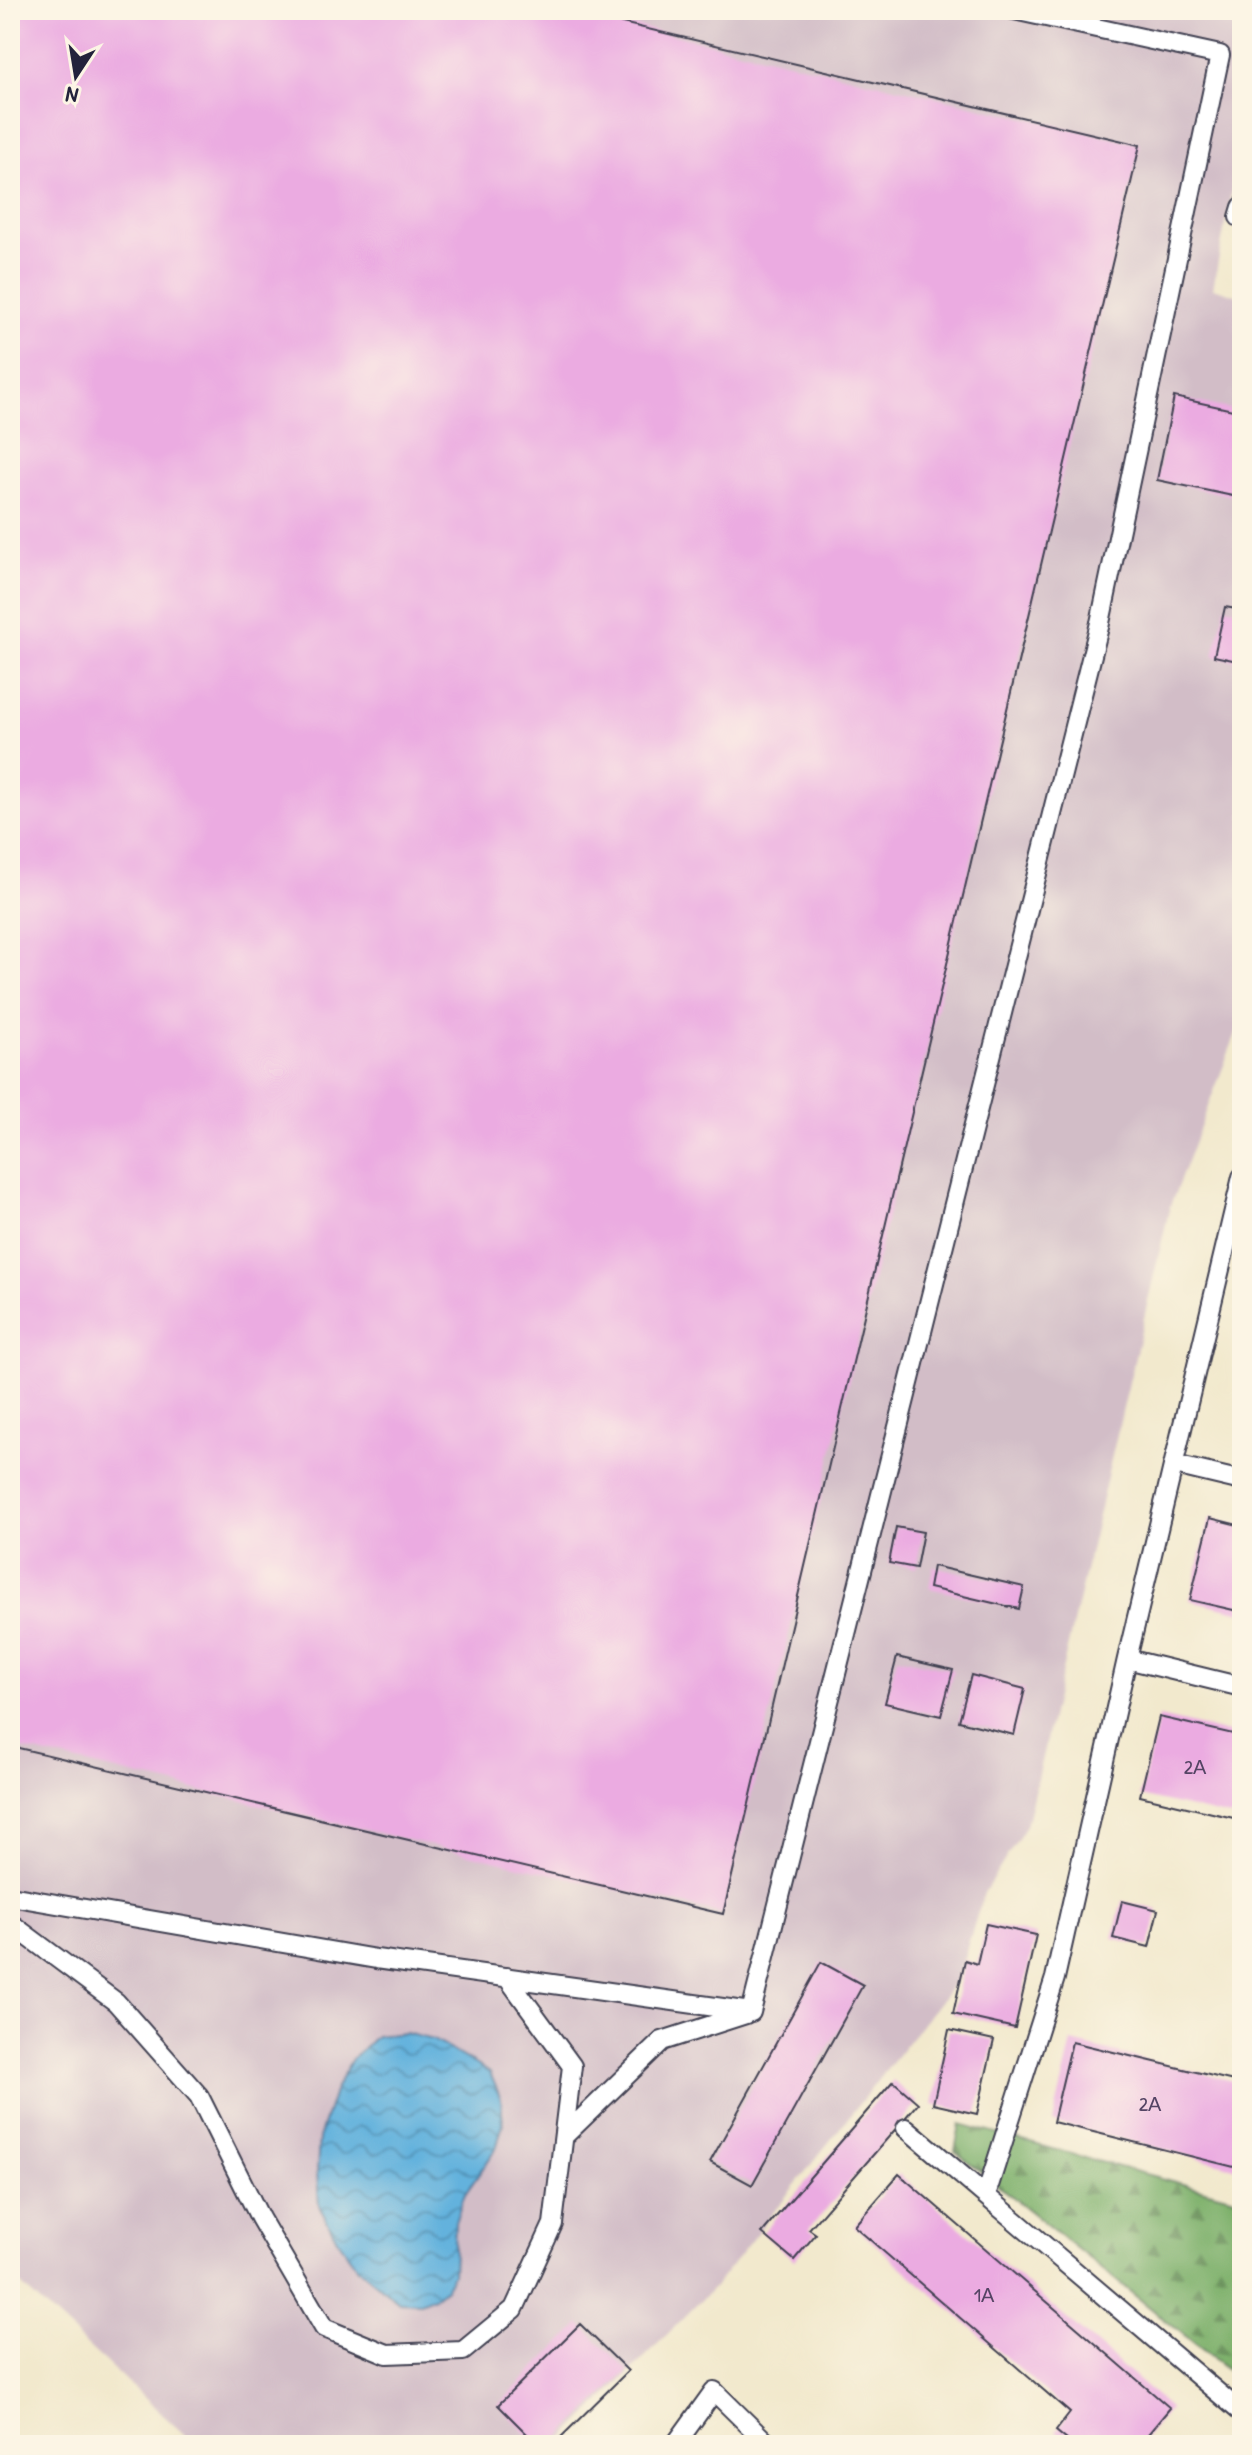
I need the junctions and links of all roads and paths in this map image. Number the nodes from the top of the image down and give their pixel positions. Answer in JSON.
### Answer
{"nodes":[{"id":1,"x":1014,"y":10,"type":"edge"},
{"id":2,"x":1242,"y":207,"type":"edge"},
{"id":3,"x":1242,"y":218,"type":"edge"},
{"id":4,"x":1242,"y":1177,"type":"edge"},
{"id":5,"x":1175,"y":1465,"type":"junction"},
{"id":6,"x":1242,"y":1481,"type":"edge"},
{"id":7,"x":1127,"y":1659,"type":"junction"},
{"id":8,"x":1242,"y":1687,"type":"edge"},
{"id":9,"x":10,"y":1896,"type":"edge"},
{"id":10,"x":10,"y":1923,"type":"edge"},
{"id":11,"x":507,"y":1977,"type":"junction"},
{"id":12,"x":751,"y":2012,"type":"junction"},
{"id":13,"x":906,"y":2128,"type":"dead end"},
{"id":14,"x":564,"y":2136,"type":"junction"},
{"id":15,"x":986,"y":2195,"type":"junction"},
{"id":16,"x":1242,"y":2413,"type":"edge"},
{"id":17,"x":675,"y":2445,"type":"edge"},
{"id":18,"x":769,"y":2445,"type":"edge"}],
"edges":[{"from":1,"to":12,"type":"lane"},
{"from":2,"to":3,"type":"lane"},
{"from":4,"to":5,"type":"lane"},
{"from":5,"to":6,"type":"lane"},
{"from":5,"to":7,"type":"lane"},
{"from":7,"to":8,"type":"lane"},
{"from":7,"to":15,"type":"lane"},
{"from":9,"to":11,"type":"lane"},
{"from":10,"to":14,"type":"lane"},
{"from":11,"to":12,"type":"lane"},
{"from":11,"to":14,"type":"lane"},
{"from":12,"to":14,"type":"lane"},
{"from":13,"to":15,"type":"lane"},
{"from":15,"to":16,"type":"lane"},
{"from":17,"to":18,"type":"lane"}]}
